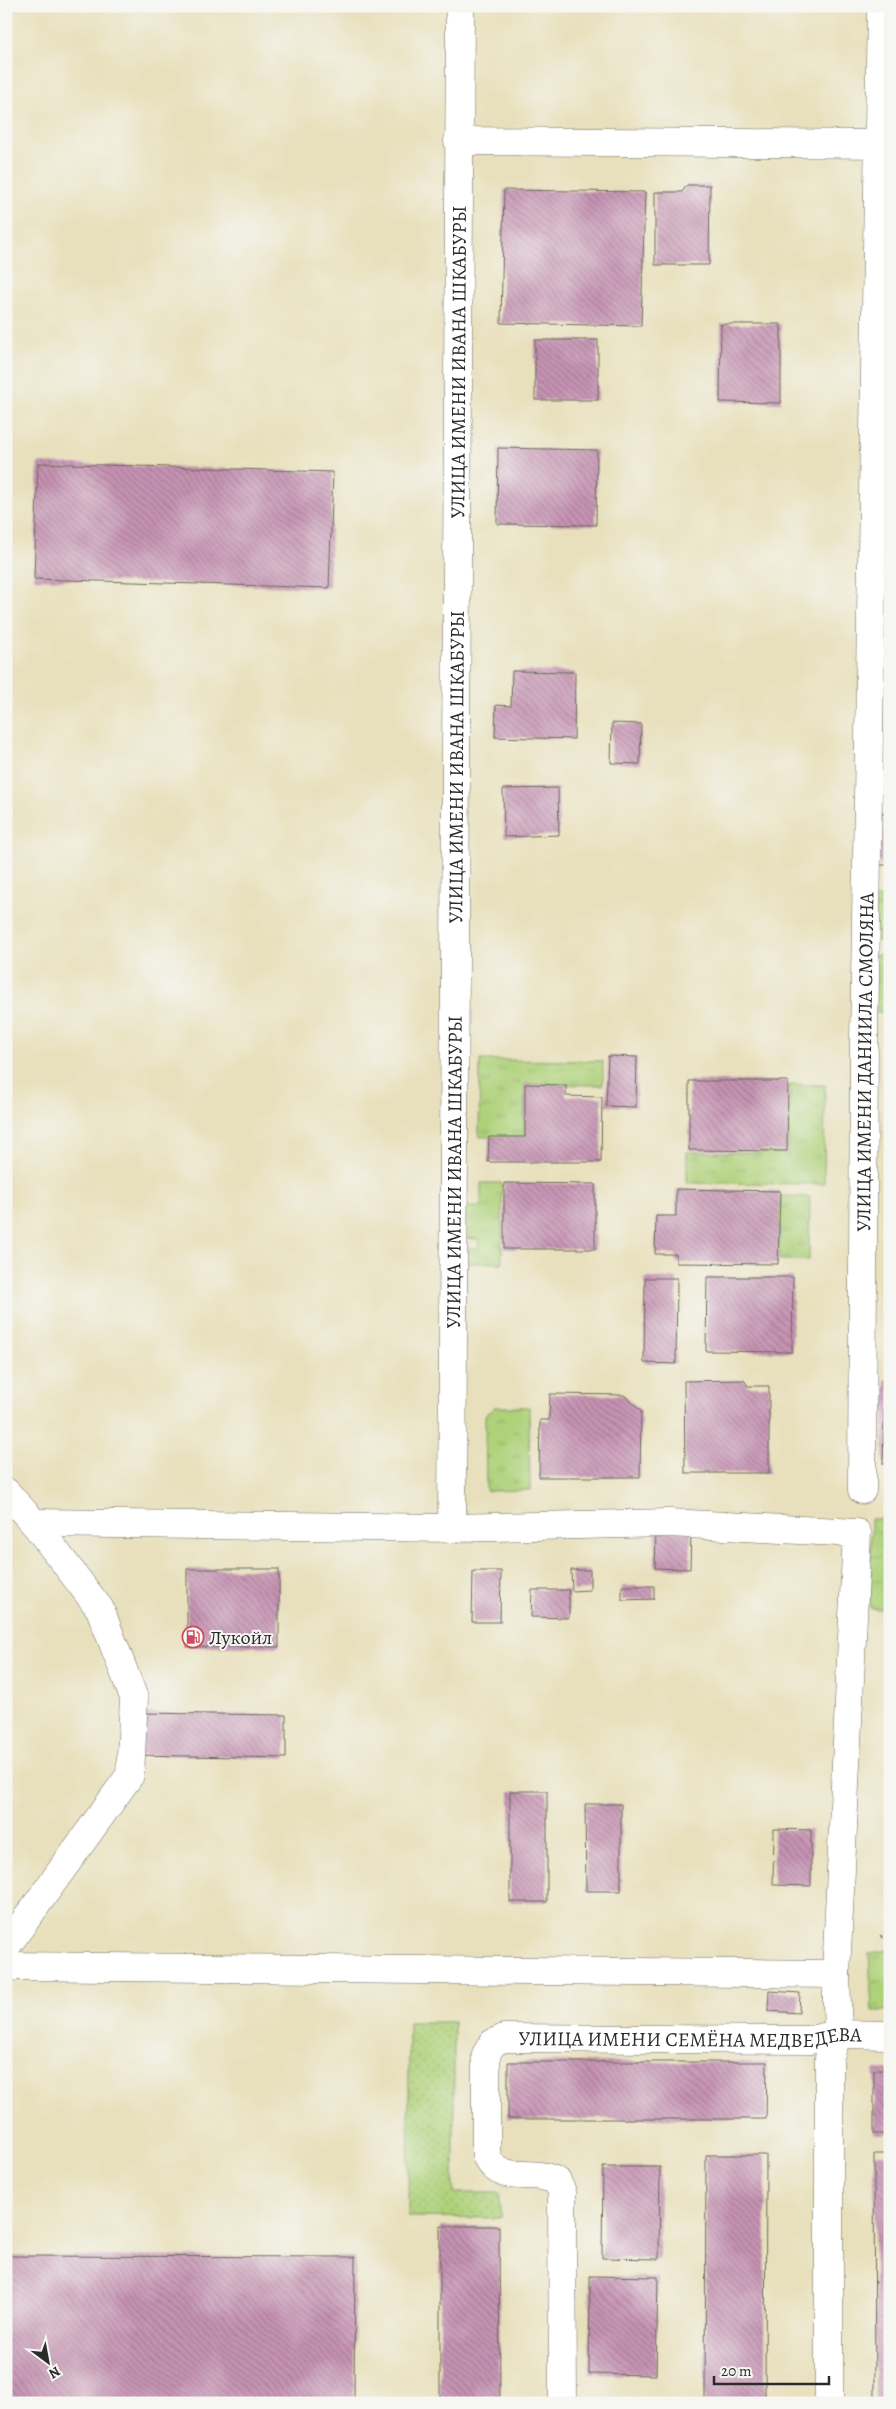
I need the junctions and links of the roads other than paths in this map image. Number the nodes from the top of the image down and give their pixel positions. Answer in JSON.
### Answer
{"nodes":[{"id":1,"x":460,"y":6,"type":"edge"},
{"id":2,"x":881,"y":6,"type":"edge"},
{"id":3,"x":458,"y":141,"type":"junction"},
{"id":4,"x":885,"y":144,"type":"edge"},
{"id":5,"x":862,"y":1490,"type":"dead end"},
{"id":6,"x":6,"y":1492,"type":"edge"},
{"id":7,"x":34,"y":1523,"type":"junction"},
{"id":8,"x":452,"y":1528,"type":"junction"},
{"id":9,"x":6,"y":1947,"type":"edge"},
{"id":10,"x":6,"y":1966,"type":"edge"},
{"id":11,"x":836,"y":1974,"type":"junction"},
{"id":12,"x":838,"y":2034,"type":"junction"},
{"id":13,"x":890,"y":2035,"type":"edge"},
{"id":14,"x":562,"y":2403,"type":"edge"},
{"id":15,"x":829,"y":2403,"type":"edge"}],
"edges":[{"from":1,"to":3,"type":"street","name":"УЛИЦА ИМЕНИ ИВАНА ШКАБУРЫ"},
{"from":2,"to":4,"type":"street","name":"УЛИЦА ИМЕНИ ДАНИИЛА СМОЛЯНА"},
{"from":3,"to":4,"type":"street"},
{"from":3,"to":8,"type":"street","name":"УЛИЦА ИМЕНИ ИВАНА ШКАБУРЫ"},
{"from":4,"to":5,"type":"street","name":"УЛИЦА ИМЕНИ ДАНИИЛА СМОЛЯНА"},
{"from":6,"to":7,"type":"street"},
{"from":7,"to":8,"type":"street"},
{"from":7,"to":9,"type":"street"},
{"from":8,"to":11,"type":"street"},
{"from":10,"to":11,"type":"street"},
{"from":11,"to":12,"type":"street"},
{"from":12,"to":13,"type":"street","name":"УЛИЦА ИМЕНИ СЕМЁНА МЕДВЕДЕВА"},
{"from":12,"to":14,"type":"street","name":"УЛИЦА ИМЕНИ СЕМЁНА МЕДВЕДЕВА"},
{"from":12,"to":15,"type":"street"}]}
